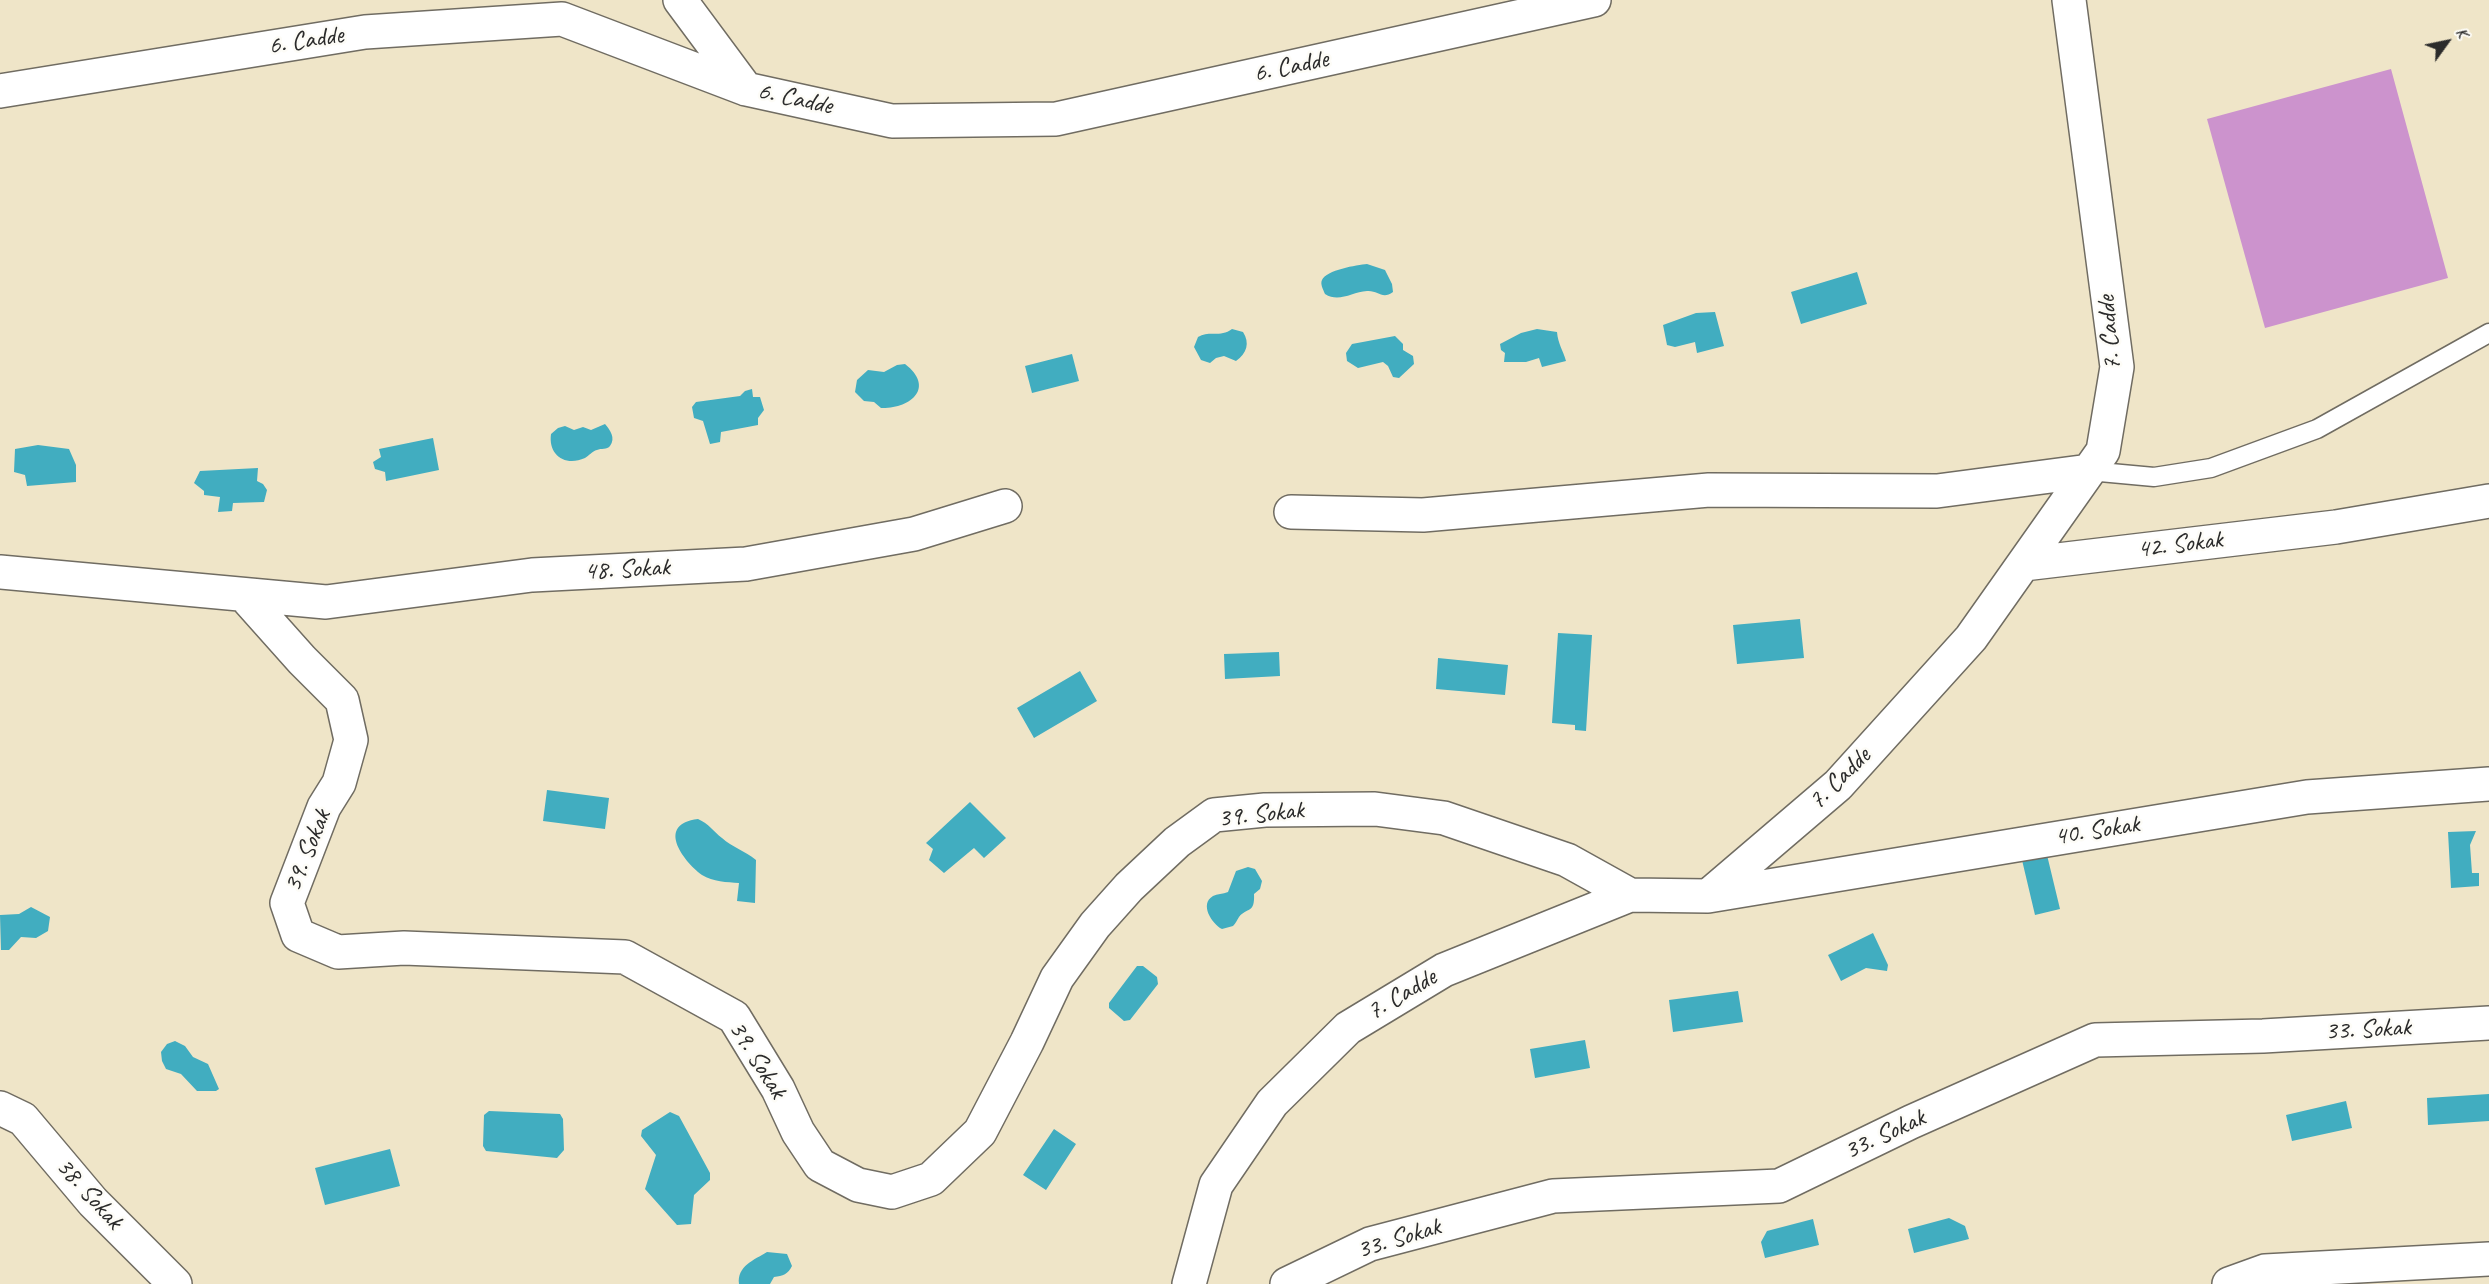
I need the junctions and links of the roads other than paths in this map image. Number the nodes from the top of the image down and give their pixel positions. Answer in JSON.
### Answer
{"nodes":[{"id":1,"x":680,"y":0,"type":"edge"},
{"id":2,"x":1594,"y":0,"type":"edge"},
{"id":3,"x":2070,"y":0,"type":"edge"},
{"id":4,"x":746,"y":89,"type":"junction"},
{"id":5,"x":0,"y":91,"type":"edge"},
{"id":6,"x":2489,"y":333,"type":"edge"},
{"id":7,"x":2089,"y":471,"type":"junction"},
{"id":8,"x":2489,"y":501,"type":"edge"},
{"id":9,"x":1005,"y":506,"type":"dead end"},
{"id":10,"x":1291,"y":512,"type":"dead end"},
{"id":11,"x":2489,"y":519,"type":"edge"},
{"id":12,"x":2336,"y":527,"type":"junction"},
{"id":13,"x":2024,"y":564,"type":"junction"},
{"id":14,"x":0,"y":572,"type":"edge"},
{"id":15,"x":244,"y":595,"type":"junction"},
{"id":16,"x":2489,"y":784,"type":"edge"},
{"id":17,"x":1630,"y":895,"type":"junction"},
{"id":18,"x":1708,"y":896,"type":"junction"},
{"id":19,"x":2489,"y":1023,"type":"edge"},
{"id":20,"x":0,"y":1108,"type":"edge"},
{"id":21,"x":2489,"y":1259,"type":"edge"},
{"id":22,"x":175,"y":1284,"type":"edge"},
{"id":23,"x":1189,"y":1284,"type":"edge"},
{"id":24,"x":1287,"y":1284,"type":"edge"},
{"id":25,"x":2229,"y":1284,"type":"edge"}],
"edges":[{"from":1,"to":4,"type":"street"},
{"from":2,"to":4,"type":"street","name":"6. Cadde"},
{"from":3,"to":7,"type":"street","name":"7. Cadde"},
{"from":4,"to":5,"type":"street","name":"6. Cadde"},
{"from":6,"to":7,"type":"lane"},
{"from":7,"to":10,"type":"street"},
{"from":7,"to":13,"type":"street","name":"7. Cadde"},
{"from":8,"to":12,"type":"street","name":"42. Sokak"},
{"from":9,"to":15,"type":"street","name":"48. Sokak"},
{"from":11,"to":12,"type":"street","name":"42. Sokak"},
{"from":12,"to":13,"type":"street","name":"42. Sokak"},
{"from":13,"to":18,"type":"street","name":"7. Cadde"},
{"from":14,"to":15,"type":"street"},
{"from":15,"to":17,"type":"street","name":"39. Sokak"},
{"from":16,"to":18,"type":"street","name":"40. Sokak"},
{"from":17,"to":18,"type":"street","name":"7. Cadde"},
{"from":17,"to":23,"type":"street","name":"7. Cadde"},
{"from":19,"to":24,"type":"street","name":"33. Sokak"},
{"from":20,"to":22,"type":"street","name":"38. Sokak"},
{"from":21,"to":25,"type":"street"}]}
